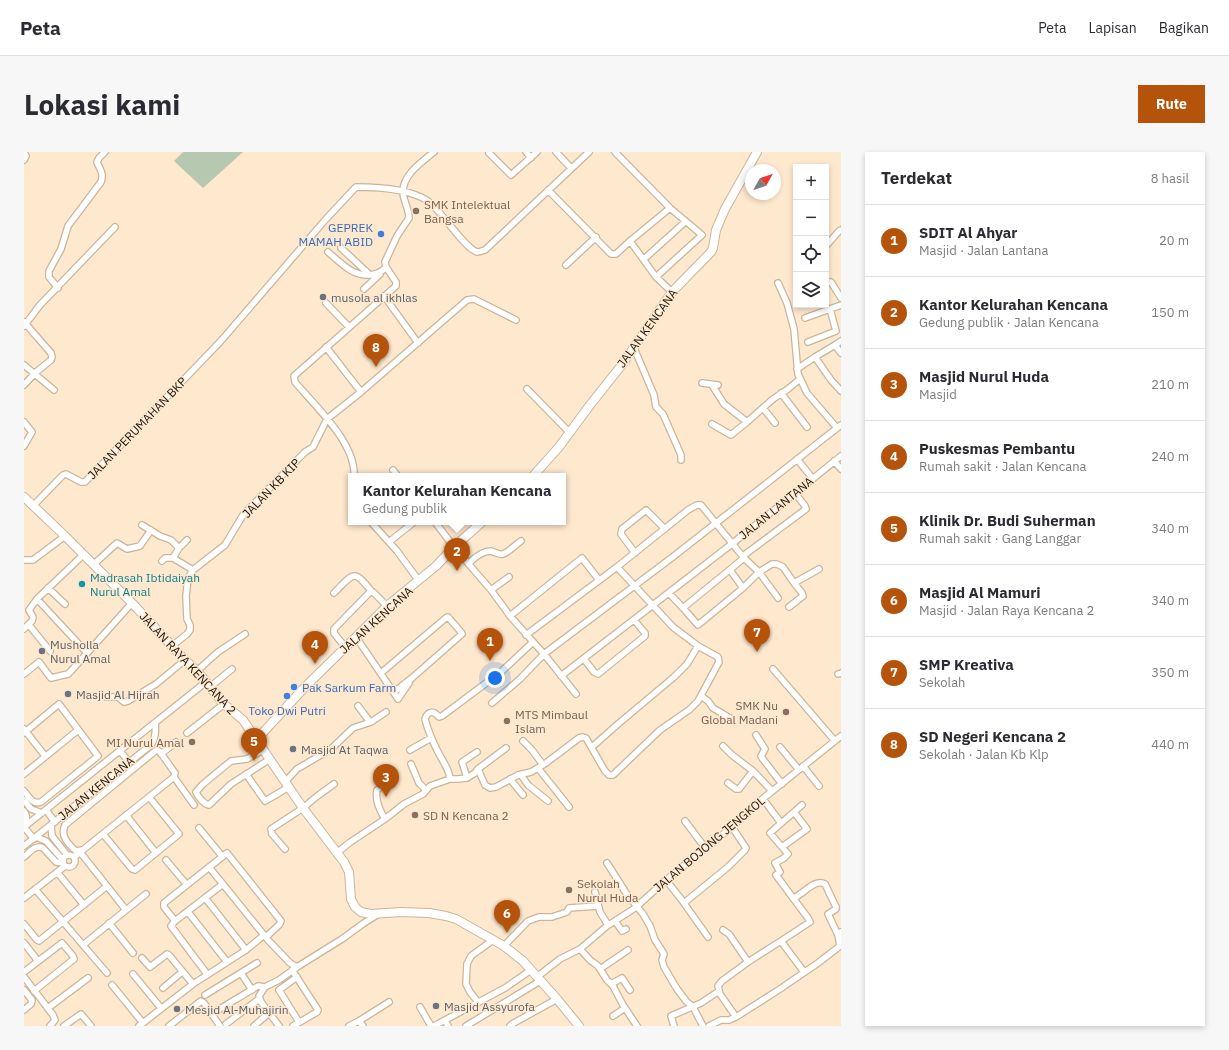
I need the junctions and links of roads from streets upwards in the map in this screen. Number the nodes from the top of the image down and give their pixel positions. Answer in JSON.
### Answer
{"nodes":[{"id":1,"x":24,"y":152,"type":"edge"},
{"id":2,"x":105,"y":152,"type":"edge"},
{"id":3,"x":434,"y":152,"type":"edge"},
{"id":4,"x":526,"y":152,"type":"edge"},
{"id":5,"x":537,"y":152,"type":"edge"},
{"id":6,"x":556,"y":152,"type":"edge"},
{"id":7,"x":589,"y":152,"type":"edge"},
{"id":8,"x":615,"y":152,"type":"edge"},
{"id":9,"x":757,"y":152,"type":"edge"},
{"id":10,"x":489,"y":153,"type":"edge"},
{"id":11,"x":531,"y":158,"type":"junction"},
{"id":12,"x":24,"y":160,"type":"edge"},
{"id":13,"x":571,"y":168,"type":"junction"},
{"id":14,"x":548,"y":190,"type":"junction"},
{"id":15,"x":403,"y":192,"type":"junction"},
{"id":16,"x":670,"y":208,"type":"junction"},
{"id":17,"x":685,"y":222,"type":"junction"},
{"id":18,"x":115,"y":227,"type":"dead end"},
{"id":19,"x":841,"y":230,"type":"edge"},
{"id":20,"x":596,"y":237,"type":"junction"},
{"id":21,"x":630,"y":241,"type":"junction"},
{"id":22,"x":829,"y":243,"type":"edge"},
{"id":23,"x":341,"y":248,"type":"dead end"},
{"id":24,"x":328,"y":252,"type":"dead end"},
{"id":25,"x":644,"y":260,"type":"junction"},
{"id":26,"x":566,"y":265,"type":"dead end"},
{"id":27,"x":386,"y":267,"type":"junction"},
{"id":28,"x":382,"y":272,"type":"junction"},
{"id":29,"x":370,"y":275,"type":"junction"},
{"id":30,"x":656,"y":277,"type":"junction"},
{"id":31,"x":829,"y":282,"type":"edge"},
{"id":32,"x":778,"y":283,"type":"dead end"},
{"id":33,"x":58,"y":288,"type":"junction"},
{"id":34,"x":364,"y":289,"type":"dead end"},
{"id":35,"x":672,"y":292,"type":"junction"},
{"id":36,"x":384,"y":296,"type":"junction"},
{"id":37,"x":841,"y":298,"type":"edge"},
{"id":38,"x":326,"y":303,"type":"dead end"},
{"id":39,"x":841,"y":305,"type":"edge"},
{"id":40,"x":830,"y":309,"type":"junction"},
{"id":41,"x":806,"y":318,"type":"dead end"},
{"id":42,"x":516,"y":320,"type":"dead end"},
{"id":43,"x":25,"y":324,"type":"edge"},
{"id":44,"x":349,"y":327,"type":"junction"},
{"id":45,"x":841,"y":341,"type":"edge"},
{"id":46,"x":808,"y":342,"type":"dead end"},
{"id":47,"x":418,"y":343,"type":"junction"},
{"id":48,"x":835,"y":345,"type":"junction"},
{"id":49,"x":326,"y":347,"type":"junction"},
{"id":50,"x":634,"y":348,"type":"junction"},
{"id":51,"x":841,"y":353,"type":"edge"},
{"id":52,"x":815,"y":357,"type":"junction"},
{"id":53,"x":24,"y":365,"type":"edge"},
{"id":54,"x":797,"y":369,"type":"junction"},
{"id":55,"x":35,"y":374,"type":"junction"},
{"id":56,"x":800,"y":379,"type":"junction"},
{"id":57,"x":702,"y":383,"type":"dead end"},
{"id":58,"x":24,"y":385,"type":"edge"},
{"id":59,"x":526,"y":389,"type":"dead end"},
{"id":60,"x":54,"y":390,"type":"dead end"},
{"id":61,"x":841,"y":391,"type":"edge"},
{"id":62,"x":361,"y":392,"type":"junction"},
{"id":63,"x":781,"y":393,"type":"junction"},
{"id":64,"x":763,"y":408,"type":"junction"},
{"id":65,"x":327,"y":419,"type":"junction"},
{"id":66,"x":24,"y":422,"type":"edge"},
{"id":67,"x":747,"y":422,"type":"junction"},
{"id":68,"x":775,"y":423,"type":"dead end"},
{"id":69,"x":712,"y":424,"type":"dead end"},
{"id":70,"x":839,"y":426,"type":"edge"},
{"id":71,"x":807,"y":427,"type":"dead end"},
{"id":72,"x":570,"y":433,"type":"junction"},
{"id":73,"x":24,"y":446,"type":"edge"},
{"id":74,"x":841,"y":456,"type":"edge"},
{"id":75,"x":797,"y":459,"type":"junction"},
{"id":76,"x":681,"y":460,"type":"dead end"},
{"id":77,"x":834,"y":462,"type":"junction"},
{"id":78,"x":841,"y":468,"type":"edge"},
{"id":79,"x":394,"y":470,"type":"dead end"},
{"id":80,"x":354,"y":473,"type":"edge"},
{"id":81,"x":396,"y":473,"type":"edge"},
{"id":82,"x":536,"y":473,"type":"edge"},
{"id":83,"x":813,"y":479,"type":"junction"},
{"id":84,"x":795,"y":493,"type":"junction"},
{"id":85,"x":24,"y":497,"type":"edge"},
{"id":86,"x":33,"y":506,"type":"junction"},
{"id":87,"x":715,"y":523,"type":"junction"},
{"id":88,"x":142,"y":525,"type":"dead end"},
{"id":89,"x":374,"y":525,"type":"edge"},
{"id":90,"x":410,"y":525,"type":"edge"},
{"id":91,"x":437,"y":525,"type":"edge"},
{"id":92,"x":475,"y":525,"type":"edge"},
{"id":93,"x":665,"y":529,"type":"junction"},
{"id":94,"x":150,"y":530,"type":"junction"},
{"id":95,"x":65,"y":536,"type":"junction"},
{"id":96,"x":187,"y":540,"type":"dead end"},
{"id":97,"x":520,"y":541,"type":"dead end"},
{"id":98,"x":389,"y":542,"type":"junction"},
{"id":99,"x":732,"y":543,"type":"junction"},
{"id":100,"x":454,"y":547,"type":"junction"},
{"id":101,"x":179,"y":548,"type":"junction"},
{"id":102,"x":635,"y":553,"type":"junction"},
{"id":103,"x":84,"y":555,"type":"junction"},
{"id":104,"x":744,"y":557,"type":"junction"},
{"id":105,"x":173,"y":558,"type":"junction"},
{"id":106,"x":24,"y":560,"type":"edge"},
{"id":107,"x":162,"y":561,"type":"dead end"},
{"id":108,"x":469,"y":563,"type":"junction"},
{"id":109,"x":93,"y":565,"type":"junction"},
{"id":110,"x":617,"y":567,"type":"junction"},
{"id":111,"x":819,"y":569,"type":"dead end"},
{"id":112,"x":193,"y":570,"type":"junction"},
{"id":113,"x":730,"y":570,"type":"junction"},
{"id":114,"x":759,"y":572,"type":"junction"},
{"id":115,"x":509,"y":577,"type":"dead end"},
{"id":116,"x":599,"y":580,"type":"junction"},
{"id":117,"x":419,"y":581,"type":"junction"},
{"id":118,"x":794,"y":583,"type":"junction"},
{"id":119,"x":634,"y":586,"type":"junction"},
{"id":120,"x":48,"y":588,"type":"junction"},
{"id":121,"x":743,"y":588,"type":"junction"},
{"id":122,"x":491,"y":590,"type":"junction"},
{"id":123,"x":372,"y":592,"type":"junction"},
{"id":124,"x":334,"y":593,"type":"dead end"},
{"id":125,"x":669,"y":593,"type":"junction"},
{"id":126,"x":778,"y":598,"type":"dead end"},
{"id":127,"x":37,"y":599,"type":"junction"},
{"id":128,"x":132,"y":603,"type":"junction"},
{"id":129,"x":66,"y":604,"type":"dead end"},
{"id":130,"x":388,"y":606,"type":"junction"},
{"id":131,"x":653,"y":606,"type":"junction"},
{"id":132,"x":788,"y":607,"type":"dead end"},
{"id":133,"x":683,"y":608,"type":"junction"},
{"id":134,"x":510,"y":616,"type":"junction"},
{"id":135,"x":634,"y":620,"type":"junction"},
{"id":136,"x":26,"y":627,"type":"edge"},
{"id":137,"x":245,"y":634,"type":"dead end"},
{"id":138,"x":526,"y":635,"type":"junction"},
{"id":139,"x":356,"y":637,"type":"junction"},
{"id":140,"x":533,"y":642,"type":"junction"},
{"id":141,"x":172,"y":646,"type":"junction"},
{"id":142,"x":698,"y":646,"type":"junction"},
{"id":143,"x":345,"y":647,"type":"junction"},
{"id":144,"x":50,"y":651,"type":"dead end"},
{"id":145,"x":87,"y":653,"type":"junction"},
{"id":146,"x":544,"y":654,"type":"junction"},
{"id":147,"x":584,"y":659,"type":"junction"},
{"id":148,"x":185,"y":660,"type":"junction"},
{"id":149,"x":232,"y":669,"type":"dead end"},
{"id":150,"x":772,"y":669,"type":"dead end"},
{"id":151,"x":197,"y":670,"type":"junction"},
{"id":152,"x":381,"y":673,"type":"junction"},
{"id":153,"x":24,"y":674,"type":"edge"},
{"id":154,"x":561,"y":676,"type":"junction"},
{"id":155,"x":208,"y":684,"type":"junction"},
{"id":156,"x":576,"y":694,"type":"dead end"},
{"id":157,"x":701,"y":696,"type":"junction"},
{"id":158,"x":106,"y":697,"type":"dead end"},
{"id":159,"x":492,"y":703,"type":"dead end"},
{"id":160,"x":224,"y":704,"type":"junction"},
{"id":161,"x":358,"y":706,"type":"dead end"},
{"id":162,"x":386,"y":712,"type":"dead end"},
{"id":163,"x":730,"y":718,"type":"dead end"},
{"id":164,"x":370,"y":722,"type":"junction"},
{"id":165,"x":155,"y":723,"type":"junction"},
{"id":166,"x":78,"y":730,"type":"junction"},
{"id":167,"x":25,"y":731,"type":"edge"},
{"id":168,"x":187,"y":734,"type":"dead end"},
{"id":169,"x":756,"y":735,"type":"dead end"},
{"id":170,"x":841,"y":736,"type":"edge"},
{"id":171,"x":431,"y":738,"type":"junction"},
{"id":172,"x":257,"y":739,"type":"junction"},
{"id":173,"x":523,"y":741,"type":"dead end"},
{"id":174,"x":176,"y":742,"type":"dead end"},
{"id":175,"x":835,"y":742,"type":"junction"},
{"id":176,"x":723,"y":746,"type":"dead end"},
{"id":177,"x":592,"y":747,"type":"junction"},
{"id":178,"x":780,"y":747,"type":"dead end"},
{"id":179,"x":506,"y":748,"type":"dead end"},
{"id":180,"x":263,"y":750,"type":"junction"},
{"id":181,"x":410,"y":750,"type":"dead end"},
{"id":182,"x":120,"y":751,"type":"junction"},
{"id":183,"x":478,"y":752,"type":"dead end"},
{"id":184,"x":161,"y":754,"type":"junction"},
{"id":185,"x":45,"y":756,"type":"junction"},
{"id":186,"x":270,"y":759,"type":"junction"},
{"id":187,"x":129,"y":762,"type":"junction"},
{"id":188,"x":411,"y":764,"type":"dead end"},
{"id":189,"x":540,"y":766,"type":"junction"},
{"id":190,"x":801,"y":768,"type":"junction"},
{"id":191,"x":478,"y":769,"type":"junction"},
{"id":192,"x":753,"y":771,"type":"junction"},
{"id":193,"x":24,"y":774,"type":"edge"},
{"id":194,"x":246,"y":774,"type":"junction"},
{"id":195,"x":521,"y":775,"type":"junction"},
{"id":196,"x":174,"y":777,"type":"junction"},
{"id":197,"x":450,"y":778,"type":"junction"},
{"id":198,"x":467,"y":778,"type":"junction"},
{"id":199,"x":510,"y":779,"type":"junction"},
{"id":200,"x":728,"y":783,"type":"dead end"},
{"id":201,"x":334,"y":784,"type":"dead end"},
{"id":202,"x":782,"y":784,"type":"junction"},
{"id":203,"x":287,"y":785,"type":"junction"},
{"id":204,"x":383,"y":785,"type":"dead end"},
{"id":205,"x":819,"y":786,"type":"dead end"},
{"id":206,"x":426,"y":790,"type":"junction"},
{"id":207,"x":24,"y":791,"type":"edge"},
{"id":208,"x":772,"y":791,"type":"junction"},
{"id":209,"x":523,"y":795,"type":"dead end"},
{"id":210,"x":149,"y":797,"type":"junction"},
{"id":211,"x":763,"y":799,"type":"junction"},
{"id":212,"x":24,"y":800,"type":"edge"},
{"id":213,"x":548,"y":801,"type":"dead end"},
{"id":214,"x":194,"y":805,"type":"dead end"},
{"id":215,"x":802,"y":805,"type":"dead end"},
{"id":216,"x":569,"y":807,"type":"dead end"},
{"id":217,"x":303,"y":808,"type":"junction"},
{"id":218,"x":24,"y":811,"type":"edge"},
{"id":219,"x":45,"y":812,"type":"junction"},
{"id":220,"x":794,"y":812,"type":"junction"},
{"id":221,"x":126,"y":815,"type":"junction"},
{"id":222,"x":385,"y":819,"type":"junction"},
{"id":223,"x":685,"y":821,"type":"dead end"},
{"id":224,"x":53,"y":822,"type":"junction"},
{"id":225,"x":782,"y":823,"type":"junction"},
{"id":226,"x":732,"y":827,"type":"junction"},
{"id":227,"x":199,"y":828,"type":"dead end"},
{"id":228,"x":30,"y":832,"type":"edge"},
{"id":229,"x":103,"y":834,"type":"junction"},
{"id":230,"x":24,"y":846,"type":"edge"},
{"id":231,"x":782,"y":847,"type":"junction"},
{"id":232,"x":285,"y":849,"type":"dead end"},
{"id":233,"x":706,"y":849,"type":"junction"},
{"id":234,"x":81,"y":851,"type":"junction"},
{"id":235,"x":338,"y":852,"type":"junction"},
{"id":236,"x":156,"y":853,"type":"junction"},
{"id":237,"x":222,"y":856,"type":"junction"},
{"id":238,"x":24,"y":857,"type":"edge"},
{"id":239,"x":74,"y":857,"type":"junction"},
{"id":240,"x":166,"y":860,"type":"dead end"},
{"id":241,"x":64,"y":861,"type":"junction"},
{"id":242,"x":607,"y":863,"type":"dead end"},
{"id":243,"x":209,"y":867,"type":"junction"},
{"id":244,"x":57,"y":872,"type":"junction"},
{"id":245,"x":666,"y":880,"type":"junction"},
{"id":246,"x":223,"y":884,"type":"junction"},
{"id":247,"x":187,"y":885,"type":"junction"},
{"id":248,"x":107,"y":886,"type":"junction"},
{"id":249,"x":35,"y":889,"type":"junction"},
{"id":250,"x":595,"y":892,"type":"dead end"},
{"id":251,"x":146,"y":894,"type":"dead end"},
{"id":252,"x":24,"y":898,"type":"edge"},
{"id":253,"x":206,"y":898,"type":"junction"},
{"id":254,"x":793,"y":898,"type":"junction"},
{"id":255,"x":684,"y":903,"type":"junction"},
{"id":256,"x":84,"y":905,"type":"junction"},
{"id":257,"x":598,"y":906,"type":"junction"},
{"id":258,"x":637,"y":907,"type":"junction"},
{"id":259,"x":126,"y":910,"type":"junction"},
{"id":260,"x":188,"y":912,"type":"junction"},
{"id":261,"x":379,"y":914,"type":"junction"},
{"id":262,"x":175,"y":921,"type":"junction"},
{"id":263,"x":615,"y":921,"type":"junction"},
{"id":264,"x":62,"y":922,"type":"junction"},
{"id":265,"x":24,"y":924,"type":"edge"},
{"id":266,"x":109,"y":924,"type":"junction"},
{"id":267,"x":608,"y":925,"type":"junction"},
{"id":268,"x":626,"y":929,"type":"dead end"},
{"id":269,"x":723,"y":930,"type":"dead end"},
{"id":270,"x":839,"y":934,"type":"edge"},
{"id":271,"x":265,"y":936,"type":"junction"},
{"id":272,"x":708,"y":937,"type":"dead end"},
{"id":273,"x":493,"y":940,"type":"junction"},
{"id":274,"x":782,"y":941,"type":"junction"},
{"id":275,"x":24,"y":944,"type":"edge"},
{"id":276,"x":83,"y":945,"type":"junction"},
{"id":277,"x":504,"y":946,"type":"junction"},
{"id":278,"x":580,"y":949,"type":"junction"},
{"id":279,"x":246,"y":950,"type":"junction"},
{"id":280,"x":628,"y":950,"type":"dead end"},
{"id":281,"x":133,"y":952,"type":"dead end"},
{"id":282,"x":142,"y":958,"type":"dead end"},
{"id":283,"x":38,"y":961,"type":"junction"},
{"id":284,"x":227,"y":962,"type":"junction"},
{"id":285,"x":748,"y":962,"type":"junction"},
{"id":286,"x":258,"y":963,"type":"dead end"},
{"id":287,"x":294,"y":969,"type":"junction"},
{"id":288,"x":600,"y":969,"type":"junction"},
{"id":289,"x":24,"y":972,"type":"edge"},
{"id":290,"x":182,"y":972,"type":"junction"},
{"id":291,"x":804,"y":972,"type":"junction"},
{"id":292,"x":107,"y":973,"type":"dead end"},
{"id":293,"x":241,"y":973,"type":"junction"},
{"id":294,"x":133,"y":974,"type":"dead end"},
{"id":295,"x":207,"y":974,"type":"junction"},
{"id":296,"x":536,"y":976,"type":"junction"},
{"id":297,"x":24,"y":977,"type":"edge"},
{"id":298,"x":296,"y":977,"type":"junction"},
{"id":299,"x":88,"y":978,"type":"dead end"},
{"id":300,"x":192,"y":984,"type":"junction"},
{"id":301,"x":611,"y":984,"type":"junction"},
{"id":302,"x":112,"y":985,"type":"dead end"},
{"id":303,"x":265,"y":987,"type":"junction"},
{"id":304,"x":163,"y":988,"type":"dead end"},
{"id":305,"x":24,"y":990,"type":"edge"},
{"id":306,"x":252,"y":990,"type":"junction"},
{"id":307,"x":630,"y":990,"type":"dead end"},
{"id":308,"x":34,"y":991,"type":"junction"},
{"id":309,"x":719,"y":991,"type":"junction"},
{"id":310,"x":205,"y":994,"type":"dead end"},
{"id":311,"x":259,"y":999,"type":"junction"},
{"id":312,"x":557,"y":999,"type":"junction"},
{"id":313,"x":389,"y":1002,"type":"dead end"},
{"id":314,"x":478,"y":1002,"type":"junction"},
{"id":315,"x":420,"y":1007,"type":"dead end"},
{"id":316,"x":693,"y":1007,"type":"junction"},
{"id":317,"x":48,"y":1008,"type":"junction"},
{"id":318,"x":161,"y":1008,"type":"junction"},
{"id":319,"x":625,"y":1008,"type":"junction"},
{"id":320,"x":24,"y":1010,"type":"edge"},
{"id":321,"x":218,"y":1010,"type":"dead end"},
{"id":322,"x":269,"y":1013,"type":"junction"},
{"id":323,"x":613,"y":1016,"type":"dead end"},
{"id":324,"x":736,"y":1017,"type":"junction"},
{"id":325,"x":445,"y":1020,"type":"junction"},
{"id":326,"x":299,"y":1022,"type":"junction"},
{"id":327,"x":361,"y":1023,"type":"edge"},
{"id":328,"x":221,"y":1024,"type":"edge"},
{"id":329,"x":141,"y":1025,"type":"edge"},
{"id":330,"x":50,"y":1026,"type":"edge"},
{"id":331,"x":64,"y":1026,"type":"edge"},
{"id":332,"x":91,"y":1026,"type":"edge"},
{"id":333,"x":169,"y":1026,"type":"edge"},
{"id":334,"x":211,"y":1026,"type":"edge"},
{"id":335,"x":254,"y":1026,"type":"edge"},
{"id":336,"x":279,"y":1026,"type":"edge"},
{"id":337,"x":293,"y":1026,"type":"edge"},
{"id":338,"x":350,"y":1026,"type":"edge"},
{"id":339,"x":432,"y":1026,"type":"edge"},
{"id":340,"x":448,"y":1026,"type":"edge"},
{"id":341,"x":466,"y":1026,"type":"edge"},
{"id":342,"x":510,"y":1026,"type":"edge"},
{"id":343,"x":579,"y":1026,"type":"edge"},
{"id":344,"x":637,"y":1026,"type":"edge"},
{"id":345,"x":674,"y":1026,"type":"edge"},
{"id":346,"x":703,"y":1026,"type":"edge"},
{"id":347,"x":709,"y":1026,"type":"edge"}],
"edges":[{"from":1,"to":12,"type":"street"},
{"from":2,"to":33,"type":"street"},
{"from":3,"to":15,"type":"street"},
{"from":4,"to":11,"type":"street"},
{"from":5,"to":11,"type":"street"},
{"from":6,"to":13,"type":"street"},
{"from":7,"to":13,"type":"street"},
{"from":8,"to":16,"type":"street"},
{"from":9,"to":35,"type":"street","name":"JALAN KENCANA"},
{"from":10,"to":11,"type":"street"},
{"from":13,"to":14,"type":"street"},
{"from":14,"to":15,"type":"street"},
{"from":14,"to":20,"type":"street"},
{"from":15,"to":27,"type":"street"},
{"from":15,"to":86,"type":"street","name":"JALAN PERUMAHAN BKP"},
{"from":16,"to":17,"type":"street"},
{"from":16,"to":21,"type":"street"},
{"from":17,"to":25,"type":"street"},
{"from":17,"to":30,"type":"street"},
{"from":18,"to":33,"type":"street"},
{"from":19,"to":22,"type":"street"},
{"from":20,"to":21,"type":"street"},
{"from":20,"to":26,"type":"street"},
{"from":21,"to":25,"type":"street"},
{"from":23,"to":29,"type":"street"},
{"from":24,"to":29,"type":"street"},
{"from":25,"to":30,"type":"street"},
{"from":27,"to":28,"type":"street"},
{"from":27,"to":36,"type":"street"},
{"from":28,"to":29,"type":"street"},
{"from":28,"to":34,"type":"street"},
{"from":30,"to":35,"type":"street"},
{"from":31,"to":37,"type":"street"},
{"from":32,"to":54,"type":"street","name":"JALAN LANTANA"},
{"from":33,"to":43,"type":"street"},
{"from":35,"to":50,"type":"street","name":"JALAN KENCANA"},
{"from":36,"to":44,"type":"street"},
{"from":36,"to":47,"type":"street"},
{"from":38,"to":44,"type":"street"},
{"from":39,"to":40,"type":"street"},
{"from":40,"to":41,"type":"street"},
{"from":40,"to":46,"type":"street"},
{"from":42,"to":47,"type":"street"},
{"from":43,"to":55,"type":"street"},
{"from":44,"to":49,"type":"street"},
{"from":45,"to":48,"type":"street"},
{"from":47,"to":62,"type":"street"},
{"from":48,"to":51,"type":"street"},
{"from":48,"to":52,"type":"street"},
{"from":49,"to":62,"type":"street"},
{"from":49,"to":65,"type":"street"},
{"from":50,"to":72,"type":"street","name":"JALAN KENCANA"},
{"from":50,"to":76,"type":"street"},
{"from":52,"to":54,"type":"street"},
{"from":52,"to":61,"type":"street"},
{"from":53,"to":55,"type":"street"},
{"from":54,"to":56,"type":"street","name":"JALAN LANTANA"},
{"from":55,"to":58,"type":"street"},
{"from":55,"to":60,"type":"street"},
{"from":56,"to":63,"type":"street"},
{"from":56,"to":70,"type":"street","name":"JALAN LANTANA"},
{"from":57,"to":67,"type":"street"},
{"from":59,"to":72,"type":"street"},
{"from":62,"to":65,"type":"street"},
{"from":63,"to":64,"type":"street"},
{"from":63,"to":71,"type":"street"},
{"from":64,"to":67,"type":"street"},
{"from":64,"to":68,"type":"street"},
{"from":65,"to":80,"type":"street"},
{"from":65,"to":112,"type":"street","name":"JALAN KB KIP"},
{"from":66,"to":73,"type":"street"},
{"from":67,"to":69,"type":"street"},
{"from":70,"to":75,"type":"street","name":"JALAN LANTANA"},
{"from":72,"to":82,"type":"street","name":"JALAN KENCANA"},
{"from":74,"to":77,"type":"street","name":"JALAN LANTANA"},
{"from":75,"to":83,"type":"street"},
{"from":75,"to":87,"type":"street","name":"JALAN LANTANA"},
{"from":77,"to":78,"type":"street"},
{"from":77,"to":83,"type":"street","name":"JALAN LANTANA"},
{"from":79,"to":81,"type":"street"},
{"from":83,"to":84,"type":"street","name":"JALAN LANTANA"},
{"from":84,"to":99,"type":"street","name":"JALAN LANTANA"},
{"from":84,"to":104,"type":"street"},
{"from":85,"to":86,"type":"street","name":"JALAN RAYA KENCANA 2"},
{"from":86,"to":95,"type":"street","name":"JALAN RAYA KENCANA 2"},
{"from":87,"to":93,"type":"street","name":"JALAN LANTANA"},
{"from":87,"to":99,"type":"street","name":"JALAN LANTANA"},
{"from":87,"to":119,"type":"street","name":"JALAN LANTANA"},
{"from":88,"to":94,"type":"street"},
{"from":89,"to":98,"type":"street"},
{"from":90,"to":98,"type":"street"},
{"from":91,"to":100,"type":"street"},
{"from":92,"to":100,"type":"street","name":"JALAN KENCANA"},
{"from":93,"to":102,"type":"street","name":"JALAN LANTANA"},
{"from":93,"to":102,"type":"street"},
{"from":94,"to":101,"type":"street"},
{"from":94,"to":109,"type":"street"},
{"from":95,"to":103,"type":"street","name":"JALAN RAYA KENCANA 2"},
{"from":95,"to":106,"type":"street"},
{"from":96,"to":101,"type":"street"},
{"from":97,"to":108,"type":"street"},
{"from":98,"to":117,"type":"street"},
{"from":99,"to":104,"type":"street"},
{"from":99,"to":125,"type":"street"},
{"from":100,"to":108,"type":"street"},
{"from":100,"to":117,"type":"street","name":"JALAN KENCANA"},
{"from":101,"to":105,"type":"street"},
{"from":102,"to":110,"type":"street","name":"JALAN LANTANA"},
{"from":103,"to":109,"type":"street","name":"JALAN RAYA KENCANA 2"},
{"from":103,"to":120,"type":"street"},
{"from":104,"to":113,"type":"street"},
{"from":104,"to":114,"type":"street"},
{"from":105,"to":107,"type":"street"},
{"from":105,"to":112,"type":"street"},
{"from":108,"to":122,"type":"street"},
{"from":109,"to":128,"type":"street","name":"JALAN RAYA KENCANA 2"},
{"from":110,"to":116,"type":"street","name":"JALAN LANTANA"},
{"from":110,"to":119,"type":"street"},
{"from":111,"to":118,"type":"street"},
{"from":112,"to":141,"type":"street"},
{"from":113,"to":121,"type":"street"},
{"from":113,"to":133,"type":"street"},
{"from":114,"to":118,"type":"street"},
{"from":114,"to":121,"type":"street"},
{"from":114,"to":126,"type":"street"},
{"from":115,"to":122,"type":"street"},
{"from":116,"to":134,"type":"street"},
{"from":116,"to":138,"type":"street","name":"JALAN LANTANA"},
{"from":117,"to":130,"type":"street","name":"JALAN KENCANA"},
{"from":118,"to":132,"type":"street"},
{"from":119,"to":131,"type":"street"},
{"from":119,"to":146,"type":"street","name":"JALAN LANTANA"},
{"from":120,"to":127,"type":"street"},
{"from":120,"to":129,"type":"street"},
{"from":121,"to":133,"type":"street"},
{"from":122,"to":134,"type":"street"},
{"from":123,"to":124,"type":"street"},
{"from":123,"to":130,"type":"street"},
{"from":123,"to":143,"type":"street"},
{"from":125,"to":131,"type":"street"},
{"from":125,"to":133,"type":"street"},
{"from":127,"to":136,"type":"street"},
{"from":127,"to":145,"type":"street"},
{"from":128,"to":141,"type":"street","name":"JALAN RAYA KENCANA 2"},
{"from":128,"to":145,"type":"street"},
{"from":130,"to":139,"type":"street","name":"JALAN KENCANA"},
{"from":131,"to":135,"type":"street"},
{"from":131,"to":142,"type":"street"},
{"from":134,"to":138,"type":"street"},
{"from":135,"to":147,"type":"street"},
{"from":135,"to":147,"type":"street"},
{"from":136,"to":144,"type":"street"},
{"from":137,"to":151,"type":"street"},
{"from":138,"to":140,"type":"street"},
{"from":139,"to":143,"type":"street","name":"JALAN KENCANA"},
{"from":139,"to":152,"type":"street"},
{"from":140,"to":146,"type":"street"},
{"from":140,"to":171,"type":"street"},
{"from":141,"to":148,"type":"street","name":"JALAN RAYA KENCANA 2"},
{"from":142,"to":157,"type":"street"},
{"from":142,"to":177,"type":"street"},
{"from":143,"to":172,"type":"street","name":"JALAN KENCANA"},
{"from":145,"to":153,"type":"street"},
{"from":146,"to":154,"type":"street"},
{"from":146,"to":159,"type":"street","name":"JALAN LANTANA"},
{"from":147,"to":154,"type":"street"},
{"from":148,"to":151,"type":"street","name":"JALAN RAYA KENCANA 2"},
{"from":148,"to":158,"type":"street"},
{"from":149,"to":155,"type":"street","name":"JALAN KENCANA"},
{"from":150,"to":175,"type":"street"},
{"from":151,"to":155,"type":"street","name":"JALAN RAYA KENCANA 2"},
{"from":152,"to":152,"type":"street"},
{"from":154,"to":156,"type":"street"},
{"from":155,"to":160,"type":"street","name":"JALAN RAYA KENCANA 2"},
{"from":155,"to":165,"type":"street","name":"JALAN KENCANA"},
{"from":157,"to":163,"type":"street"},
{"from":157,"to":177,"type":"street"},
{"from":160,"to":168,"type":"street"},
{"from":160,"to":172,"type":"street","name":"JALAN RAYA KENCANA 2"},
{"from":161,"to":164,"type":"street"},
{"from":162,"to":164,"type":"street"},
{"from":164,"to":203,"type":"street"},
{"from":165,"to":182,"type":"street","name":"JALAN KENCANA"},
{"from":165,"to":187,"type":"street","name":"JALAN KENCANA"},
{"from":166,"to":167,"type":"street"},
{"from":166,"to":185,"type":"street"},
{"from":166,"to":207,"type":"street"},
{"from":167,"to":185,"type":"street"},
{"from":169,"to":202,"type":"street"},
{"from":170,"to":175,"type":"street","name":"JALAN BOJONG JENGKOL"},
{"from":171,"to":181,"type":"street"},
{"from":171,"to":197,"type":"street"},
{"from":172,"to":180,"type":"street","name":"JALAN RAYA KENCANA 2"},
{"from":173,"to":189,"type":"street"},
{"from":174,"to":184,"type":"street"},
{"from":175,"to":190,"type":"street","name":"JALAN BOJONG JENGKOL"},
{"from":176,"to":192,"type":"street"},
{"from":177,"to":189,"type":"street"},
{"from":178,"to":190,"type":"street"},
{"from":179,"to":191,"type":"street"},
{"from":180,"to":186,"type":"street","name":"JALAN RAYA KENCANA 2"},
{"from":180,"to":194,"type":"street"},
{"from":182,"to":187,"type":"street"},
{"from":182,"to":219,"type":"street","name":"JALAN KENCANA"},
{"from":183,"to":198,"type":"street"},
{"from":184,"to":196,"type":"street"},
{"from":184,"to":234,"type":"street"},
{"from":185,"to":193,"type":"street"},
{"from":186,"to":194,"type":"street"},
{"from":186,"to":203,"type":"street","name":"JALAN RAYA KENCANA 2"},
{"from":187,"to":224,"type":"street","name":"JALAN KENCANA"},
{"from":188,"to":206,"type":"street"},
{"from":189,"to":195,"type":"street"},
{"from":189,"to":216,"type":"street"},
{"from":190,"to":202,"type":"street","name":"JALAN BOJONG JENGKOL"},
{"from":190,"to":205,"type":"street"},
{"from":191,"to":198,"type":"street"},
{"from":191,"to":199,"type":"street"},
{"from":192,"to":200,"type":"street"},
{"from":192,"to":208,"type":"street"},
{"from":194,"to":203,"type":"street"},
{"from":195,"to":199,"type":"street"},
{"from":195,"to":213,"type":"street"},
{"from":196,"to":210,"type":"street"},
{"from":196,"to":214,"type":"street"},
{"from":197,"to":198,"type":"street"},
{"from":197,"to":206,"type":"street"},
{"from":199,"to":209,"type":"street"},
{"from":201,"to":217,"type":"street"},
{"from":202,"to":208,"type":"street","name":"JALAN BOJONG JENGKOL"},
{"from":203,"to":217,"type":"street","name":"JALAN RAYA KENCANA 2"},
{"from":204,"to":222,"type":"street"},
{"from":206,"to":222,"type":"street"},
{"from":208,"to":211,"type":"street","name":"JALAN BOJONG JENGKOL"},
{"from":210,"to":221,"type":"street"},
{"from":210,"to":236,"type":"street"},
{"from":211,"to":225,"type":"street"},
{"from":211,"to":226,"type":"street","name":"JALAN BOJONG JENGKOL"},
{"from":212,"to":219,"type":"street"},
{"from":215,"to":220,"type":"street"},
{"from":217,"to":232,"type":"street"},
{"from":217,"to":235,"type":"street","name":"JALAN RAYA KENCANA 2"},
{"from":218,"to":228,"type":"street"},
{"from":219,"to":224,"type":"street"},
{"from":219,"to":228,"type":"street","name":"JALAN KENCANA"},
{"from":220,"to":225,"type":"street"},
{"from":220,"to":231,"type":"street"},
{"from":221,"to":229,"type":"street"},
{"from":221,"to":236,"type":"street"},
{"from":222,"to":235,"type":"street"},
{"from":223,"to":233,"type":"street"},
{"from":224,"to":228,"type":"street","name":"JALAN KENCANA"},
{"from":224,"to":241,"type":"street"},
{"from":225,"to":231,"type":"street"},
{"from":226,"to":233,"type":"street","name":"JALAN BOJONG JENGKOL"},
{"from":226,"to":255,"type":"street"},
{"from":227,"to":237,"type":"street"},
{"from":228,"to":230,"type":"street","name":"JALAN KENCANA"},
{"from":228,"to":241,"type":"street"},
{"from":229,"to":234,"type":"street"},
{"from":229,"to":236,"type":"street"},
{"from":231,"to":254,"type":"street"},
{"from":233,"to":245,"type":"street","name":"JALAN BOJONG JENGKOL"},
{"from":234,"to":239,"type":"street"},
{"from":234,"to":248,"type":"street"},
{"from":235,"to":261,"type":"street","name":"JALAN RAYA KENCANA 2"},
{"from":237,"to":243,"type":"street"},
{"from":237,"to":271,"type":"street"},
{"from":238,"to":241,"type":"street"},
{"from":239,"to":241,"type":"street"},
{"from":239,"to":241,"type":"street"},
{"from":240,"to":247,"type":"street"},
{"from":241,"to":244,"type":"street"},
{"from":242,"to":258,"type":"street"},
{"from":243,"to":246,"type":"street"},
{"from":243,"to":247,"type":"street"},
{"from":244,"to":249,"type":"street"},
{"from":244,"to":256,"type":"street"},
{"from":245,"to":255,"type":"street"},
{"from":245,"to":258,"type":"street","name":"JALAN BOJONG JENGKOL"},
{"from":246,"to":253,"type":"street"},
{"from":246,"to":271,"type":"street"},
{"from":247,"to":262,"type":"street"},
{"from":248,"to":256,"type":"street"},
{"from":248,"to":259,"type":"street"},
{"from":249,"to":252,"type":"street"},
{"from":249,"to":264,"type":"street"},
{"from":250,"to":257,"type":"street"},
{"from":251,"to":259,"type":"street"},
{"from":253,"to":260,"type":"street"},
{"from":253,"to":279,"type":"street"},
{"from":254,"to":270,"type":"street"},
{"from":254,"to":274,"type":"street"},
{"from":255,"to":272,"type":"street"},
{"from":256,"to":264,"type":"street"},
{"from":257,"to":267,"type":"street"},
{"from":257,"to":277,"type":"street"},
{"from":258,"to":263,"type":"street","name":"JALAN BOJONG JENGKOL"},
{"from":258,"to":316,"type":"street"},
{"from":259,"to":266,"type":"street"},
{"from":260,"to":262,"type":"street"},
{"from":260,"to":284,"type":"street"},
{"from":261,"to":273,"type":"street","name":"JALAN RAYA KENCANA 2"},
{"from":261,"to":287,"type":"street"},
{"from":262,"to":295,"type":"street"},
{"from":263,"to":267,"type":"street","name":"JALAN BOJONG JENGKOL"},
{"from":263,"to":268,"type":"street"},
{"from":264,"to":265,"type":"street"},
{"from":264,"to":276,"type":"street"},
{"from":266,"to":276,"type":"street"},
{"from":266,"to":281,"type":"street"},
{"from":267,"to":278,"type":"street","name":"JALAN BOJONG JENGKOL"},
{"from":269,"to":285,"type":"street"},
{"from":270,"to":291,"type":"street"},
{"from":271,"to":279,"type":"street"},
{"from":271,"to":287,"type":"street"},
{"from":273,"to":277,"type":"street","name":"JALAN RAYA KENCANA 2"},
{"from":273,"to":314,"type":"street"},
{"from":274,"to":285,"type":"street"},
{"from":274,"to":291,"type":"street"},
{"from":275,"to":283,"type":"street"},
{"from":276,"to":292,"type":"street"},
{"from":277,"to":296,"type":"street","name":"JALAN RAYA KENCANA 2"},
{"from":278,"to":288,"type":"street"},
{"from":278,"to":296,"type":"street","name":"JALAN BOJONG JENGKOL"},
{"from":279,"to":284,"type":"street"},
{"from":280,"to":288,"type":"street"},
{"from":282,"to":290,"type":"street"},
{"from":283,"to":289,"type":"street"},
{"from":283,"to":308,"type":"street"},
{"from":284,"to":295,"type":"street"},
{"from":285,"to":309,"type":"street"},
{"from":286,"to":293,"type":"street"},
{"from":287,"to":298,"type":"street"},
{"from":287,"to":303,"type":"street"},
{"from":288,"to":301,"type":"street"},
{"from":290,"to":300,"type":"street"},
{"from":290,"to":304,"type":"street"},
{"from":291,"to":324,"type":"street"},
{"from":293,"to":306,"type":"street"},
{"from":293,"to":310,"type":"street"},
{"from":294,"to":318,"type":"street"},
{"from":295,"to":300,"type":"street"},
{"from":296,"to":312,"type":"street","name":"JALAN RAYA KENCANA 2"},
{"from":296,"to":314,"type":"street"},
{"from":296,"to":341,"type":"street"},
{"from":297,"to":308,"type":"street"},
{"from":298,"to":326,"type":"street"},
{"from":298,"to":326,"type":"street"},
{"from":299,"to":317,"type":"street"},
{"from":300,"to":318,"type":"street"},
{"from":301,"to":307,"type":"street"},
{"from":301,"to":319,"type":"street"},
{"from":302,"to":329,"type":"street"},
{"from":303,"to":306,"type":"street"},
{"from":303,"to":311,"type":"street"},
{"from":305,"to":320,"type":"street"},
{"from":306,"to":321,"type":"street"},
{"from":308,"to":317,"type":"street"},
{"from":309,"to":316,"type":"street"},
{"from":309,"to":324,"type":"street"},
{"from":311,"to":322,"type":"street"},
{"from":311,"to":328,"type":"street"},
{"from":312,"to":342,"type":"street"},
{"from":312,"to":343,"type":"street","name":"JALAN RAYA KENCANA 2"},
{"from":313,"to":327,"type":"street"},
{"from":314,"to":325,"type":"street"},
{"from":315,"to":339,"type":"street"},
{"from":316,"to":345,"type":"street"},
{"from":316,"to":346,"type":"street"},
{"from":317,"to":330,"type":"street"},
{"from":318,"to":329,"type":"street"},
{"from":319,"to":323,"type":"street"},
{"from":319,"to":344,"type":"street"},
{"from":322,"to":335,"type":"street"},
{"from":322,"to":336,"type":"street"},
{"from":324,"to":347,"type":"street"},
{"from":325,"to":339,"type":"street"},
{"from":325,"to":340,"type":"street"},
{"from":326,"to":337,"type":"street"},
{"from":327,"to":338,"type":"street"},
{"from":328,"to":333,"type":"street"},
{"from":328,"to":334,"type":"street"},
{"from":331,"to":332,"type":"street"}]}
